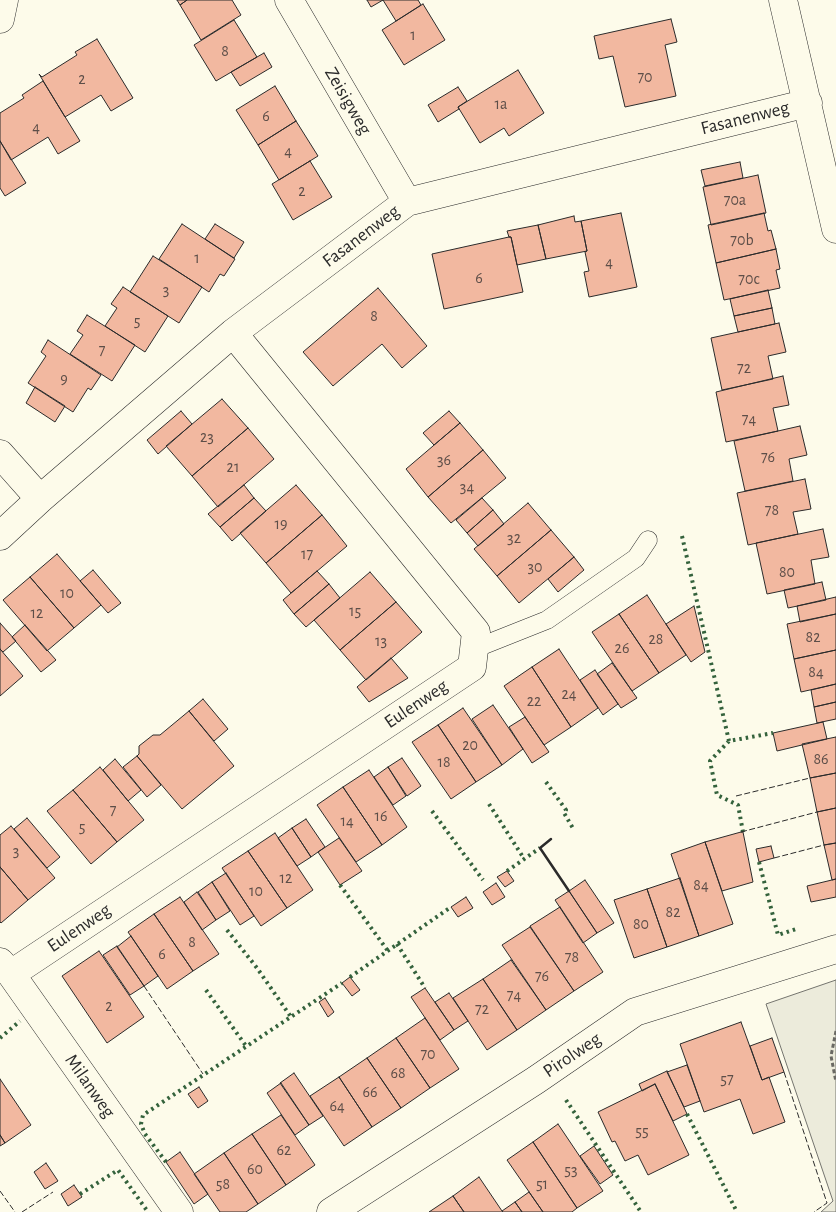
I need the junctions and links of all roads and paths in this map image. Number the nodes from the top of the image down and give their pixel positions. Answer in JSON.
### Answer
{"nodes":[{"id":1,"x":4,"y":0,"type":"edge"},
{"id":2,"x":289,"y":0,"type":"edge"},
{"id":3,"x":783,"y":0,"type":"edge"},
{"id":4,"x":0,"y":19,"type":"edge"},
{"id":5,"x":808,"y":103,"type":"junction"},
{"id":6,"x":407,"y":202,"type":"junction"},
{"id":7,"x":836,"y":229,"type":"edge"},
{"id":8,"x":233,"y":333,"type":"junction"},
{"id":9,"x":0,"y":454,"type":"edge"},
{"id":10,"x":40,"y":499,"type":"junction"},
{"id":11,"x":0,"y":536,"type":"edge"},
{"id":12,"x":648,"y":540,"type":"dead end"},
{"id":13,"x":474,"y":649,"type":"junction"},
{"id":14,"x":836,"y":949,"type":"edge"},
{"id":15,"x":5,"y":968,"type":"edge"},
{"id":16,"x":836,"y":1031,"type":"edge"},
{"id":17,"x":836,"y":1082,"type":"edge"},
{"id":18,"x":179,"y":1212,"type":"edge"},
{"id":19,"x":331,"y":1212,"type":"edge"}],
"edges":[{"from":1,"to":4,"type":"street"},
{"from":2,"to":6,"type":"street","name":"Zeisigweg"},
{"from":3,"to":5,"type":"street"},
{"from":5,"to":6,"type":"street","name":"Fasanenweg"},
{"from":5,"to":7,"type":"street"},
{"from":6,"to":8,"type":"street","name":"Fasanenweg"},
{"from":8,"to":10,"type":"street","name":"Fasanenweg"},
{"from":8,"to":13,"type":"street","name":"Eulenweg"},
{"from":9,"to":10,"type":"street"},
{"from":10,"to":11,"type":"street","name":"Fasanenweg"},
{"from":12,"to":13,"type":"lane"},
{"from":13,"to":15,"type":"street","name":"Eulenweg"},
{"from":14,"to":19,"type":"street","name":"Pirolweg"},
{"from":15,"to":18,"type":"street","name":"Milanweg"},
{"from":16,"to":17,"type":"path"}]}
